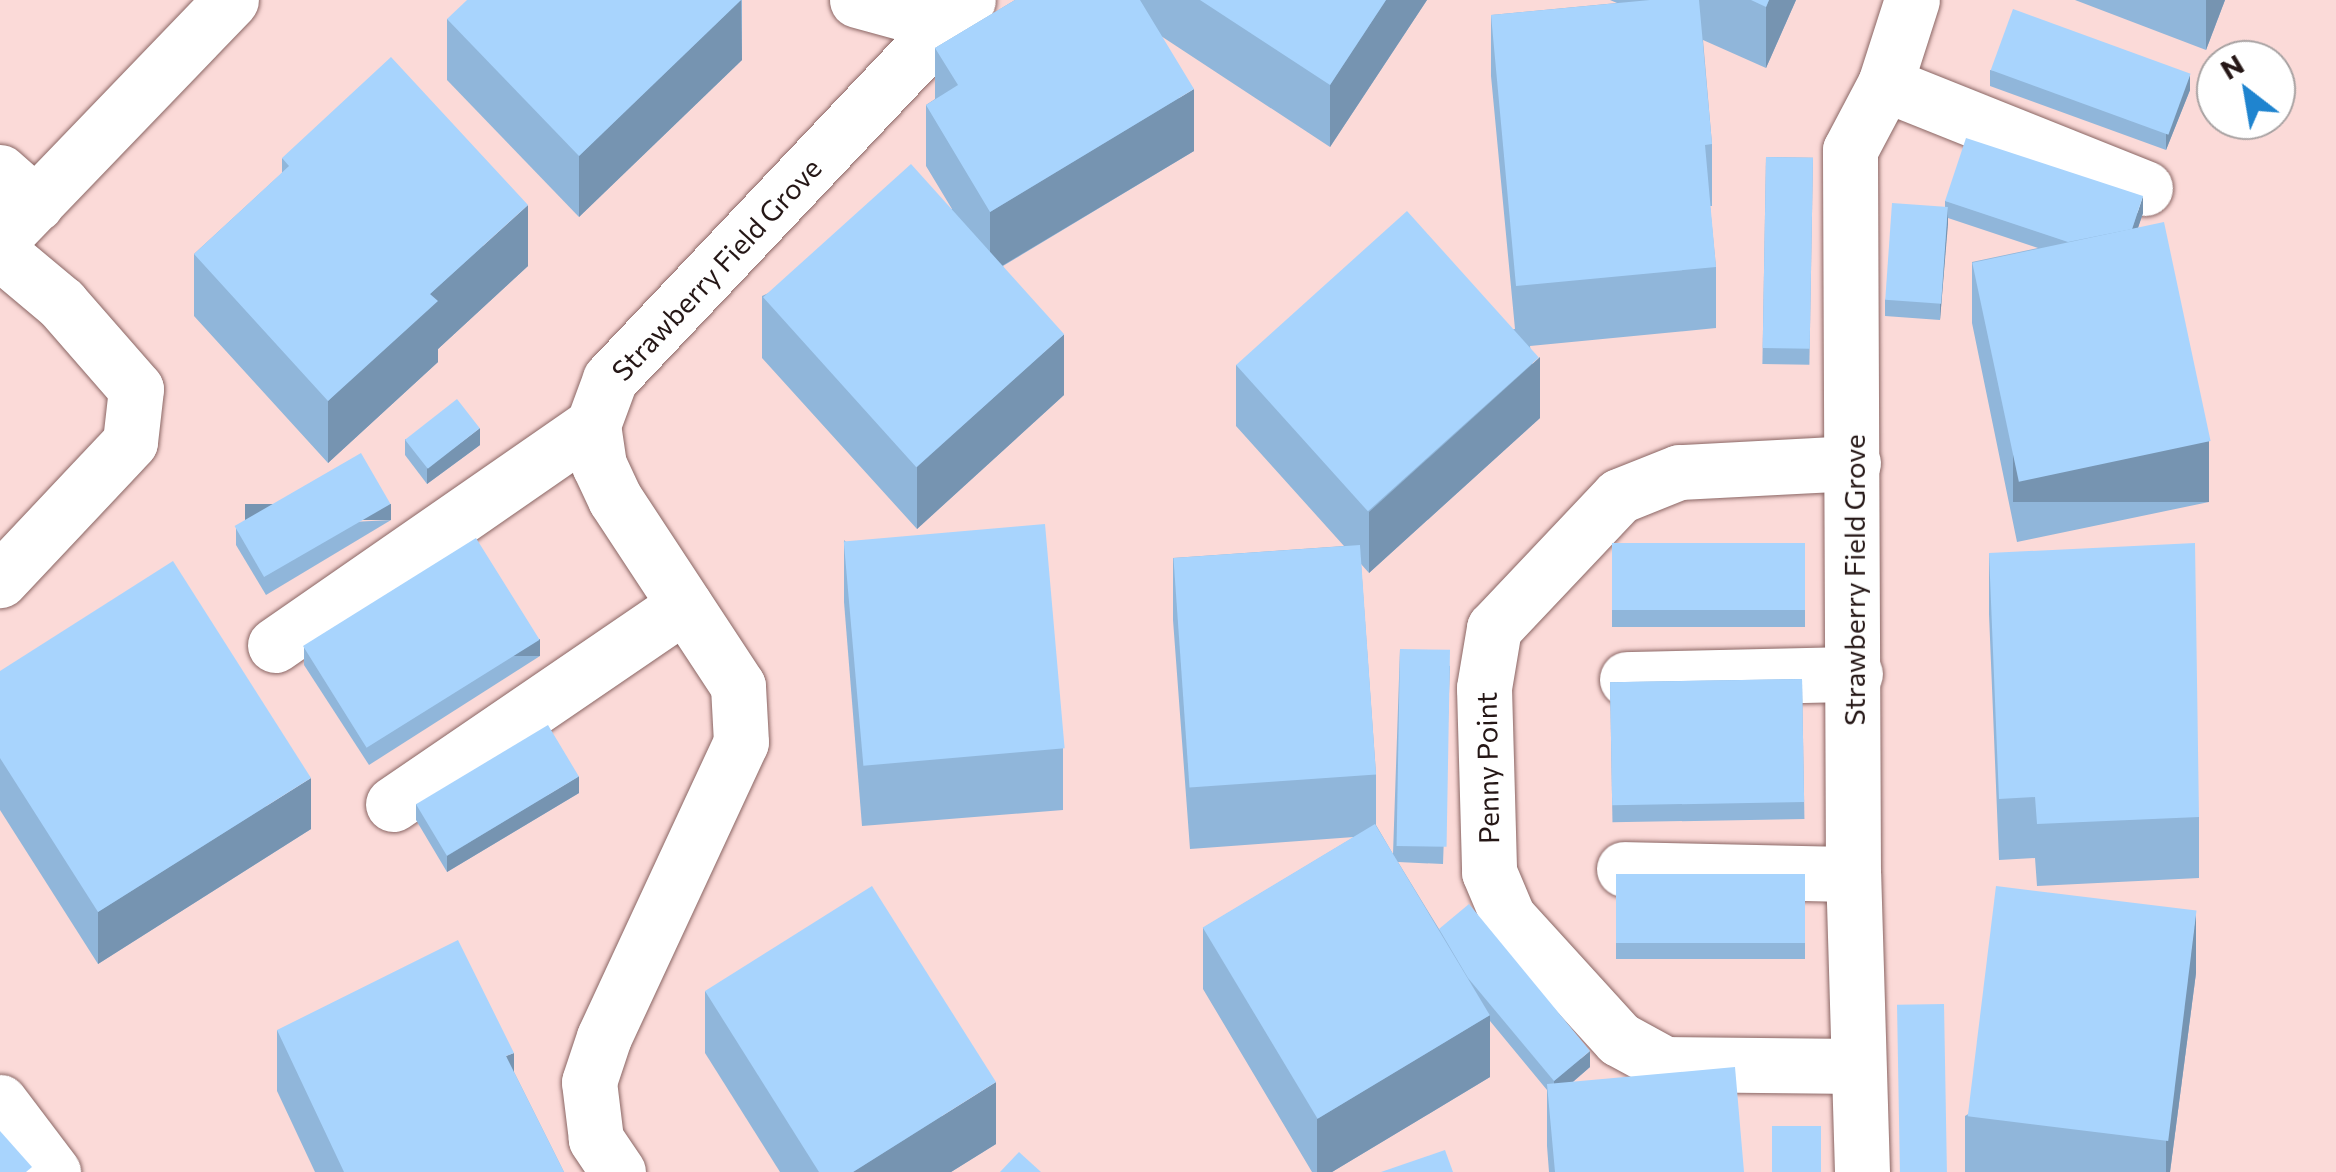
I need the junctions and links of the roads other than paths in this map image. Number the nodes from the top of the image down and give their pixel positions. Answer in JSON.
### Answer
{"nodes":[{"id":1,"x":230,"y":0,"type":"edge"},
{"id":2,"x":857,"y":0,"type":"edge"},
{"id":3,"x":1912,"y":0,"type":"edge"},
{"id":4,"x":950,"y":8,"type":"edge"},
{"id":5,"x":1884,"y":84,"type":"junction"},
{"id":6,"x":2146,"y":188,"type":"dead end"},
{"id":7,"x":12,"y":205,"type":"edge"},
{"id":8,"x":0,"y":252,"type":"edge"},
{"id":9,"x":593,"y":425,"type":"junction"},
{"id":10,"x":1853,"y":464,"type":"junction"},
{"id":11,"x":0,"y":580,"type":"edge"},
{"id":12,"x":684,"y":605,"type":"junction"},
{"id":13,"x":274,"y":645,"type":"dead end"},
{"id":14,"x":1855,"y":674,"type":"junction"},
{"id":15,"x":1627,"y":679,"type":"edge"},
{"id":16,"x":393,"y":804,"type":"dead end"},
{"id":17,"x":1624,"y":869,"type":"dead end"},
{"id":18,"x":1853,"y":874,"type":"junction"},
{"id":19,"x":1856,"y":1066,"type":"junction"},
{"id":20,"x":0,"y":1102,"type":"edge"},
{"id":21,"x":53,"y":1172,"type":"edge"},
{"id":22,"x":618,"y":1172,"type":"edge"},
{"id":23,"x":1862,"y":1172,"type":"edge"}],
"edges":[{"from":1,"to":7,"type":"street"},
{"from":2,"to":4,"type":"street"},
{"from":3,"to":5,"type":"street","name":"Strawberry Field Grove"},
{"from":4,"to":9,"type":"street","name":"Strawberry Field Grove"},
{"from":5,"to":6,"type":"street"},
{"from":5,"to":10,"type":"street","name":"Strawberry Field Grove"},
{"from":8,"to":11,"type":"street"},
{"from":9,"to":12,"type":"street"},
{"from":9,"to":13,"type":"street"},
{"from":10,"to":14,"type":"street","name":"Strawberry Field Grove"},
{"from":10,"to":19,"type":"street","name":"Penny Point"},
{"from":12,"to":16,"type":"street"},
{"from":12,"to":22,"type":"street"},
{"from":14,"to":15,"type":"street"},
{"from":14,"to":18,"type":"street","name":"Strawberry Field Grove"},
{"from":17,"to":18,"type":"street"},
{"from":18,"to":19,"type":"street","name":"Strawberry Field Grove"},
{"from":19,"to":23,"type":"street","name":"Strawberry Field Grove"},
{"from":20,"to":21,"type":"street"}]}
